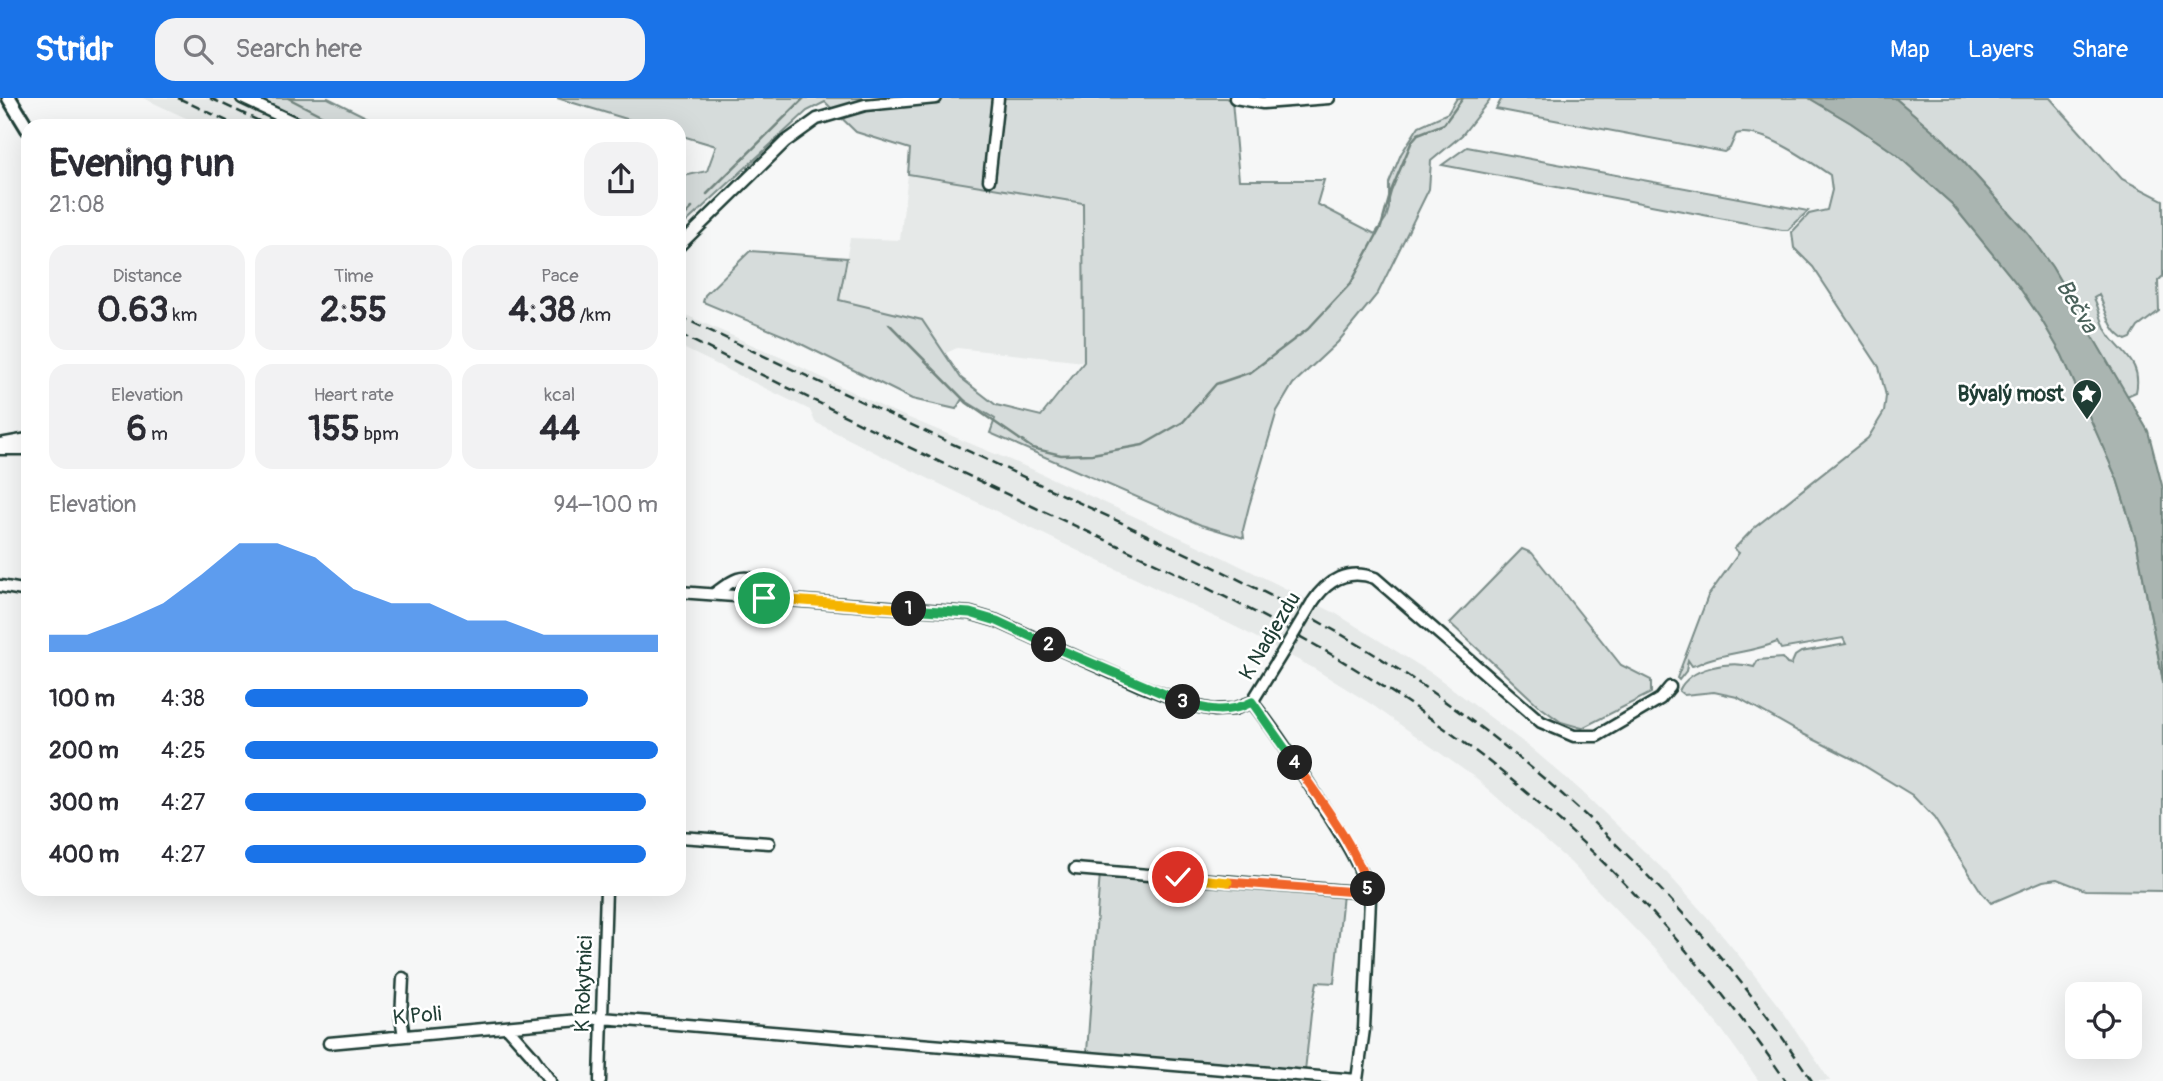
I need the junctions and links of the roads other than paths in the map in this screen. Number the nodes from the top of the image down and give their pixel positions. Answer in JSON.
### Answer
{"nodes":[{"id":1,"x":9,"y":98,"type":"edge"},
{"id":2,"x":242,"y":98,"type":"edge"},
{"id":3,"x":936,"y":98,"type":"edge"},
{"id":4,"x":998,"y":98,"type":"edge"},
{"id":5,"x":1235,"y":98,"type":"edge"},
{"id":6,"x":1329,"y":98,"type":"edge"},
{"id":7,"x":22,"y":119,"type":"edge"},
{"id":8,"x":287,"y":119,"type":"edge"},
{"id":9,"x":989,"y":180,"type":"dead end"},
{"id":10,"x":686,"y":239,"type":"edge"},
{"id":11,"x":21,"y":440,"type":"edge"},
{"id":12,"x":0,"y":446,"type":"edge"},
{"id":13,"x":21,"y":448,"type":"edge"},
{"id":14,"x":0,"y":586,"type":"edge"},
{"id":15,"x":21,"y":590,"type":"edge"},
{"id":16,"x":686,"y":592,"type":"edge"},
{"id":17,"x":714,"y":594,"type":"junction"},
{"id":18,"x":764,"y":598,"type":"junction"},
{"id":19,"x":1670,"y":687,"type":"dead end"},
{"id":20,"x":1252,"y":702,"type":"junction"},
{"id":21,"x":686,"y":837,"type":"edge"},
{"id":22,"x":769,"y":843,"type":"dead end"},
{"id":23,"x":1075,"y":869,"type":"dead end"},
{"id":24,"x":1369,"y":893,"type":"junction"},
{"id":25,"x":606,"y":896,"type":"edge"},
{"id":26,"x":403,"y":978,"type":"dead end"},
{"id":27,"x":602,"y":1018,"type":"junction"},
{"id":28,"x":507,"y":1027,"type":"junction"},
{"id":29,"x":404,"y":1036,"type":"junction"},
{"id":30,"x":329,"y":1042,"type":"dead end"},
{"id":31,"x":550,"y":1081,"type":"edge"},
{"id":32,"x":600,"y":1081,"type":"edge"}],
"edges":[{"from":1,"to":7,"type":"street"},
{"from":2,"to":8,"type":"street"},
{"from":3,"to":10,"type":"street"},
{"from":4,"to":9,"type":"street"},
{"from":5,"to":6,"type":"street"},
{"from":11,"to":12,"type":"street"},
{"from":12,"to":13,"type":"street"},
{"from":14,"to":15,"type":"street"},
{"from":16,"to":17,"type":"street","name":"K Nadjezdu"},
{"from":17,"to":18,"type":"street","name":"K Nadjezdu"},
{"from":17,"to":18,"type":"street"},
{"from":18,"to":20,"type":"street","name":"K Nadjezdu"},
{"from":19,"to":20,"type":"street","name":"K Nadjezdu","bridge":true},
{"from":20,"to":24,"type":"street"},
{"from":21,"to":22,"type":"street"},
{"from":23,"to":24,"type":"street"},
{"from":24,"to":27,"type":"street","name":"K Poli"},
{"from":25,"to":27,"type":"street","name":"K Rokytnici"},
{"from":26,"to":29,"type":"street"},
{"from":27,"to":28,"type":"street","name":"K Poli"},
{"from":27,"to":32,"type":"street","name":"K Rokytnici"},
{"from":28,"to":29,"type":"street","name":"K Poli"},
{"from":28,"to":31,"type":"street"},
{"from":29,"to":30,"type":"street","name":"K Poli"}]}
